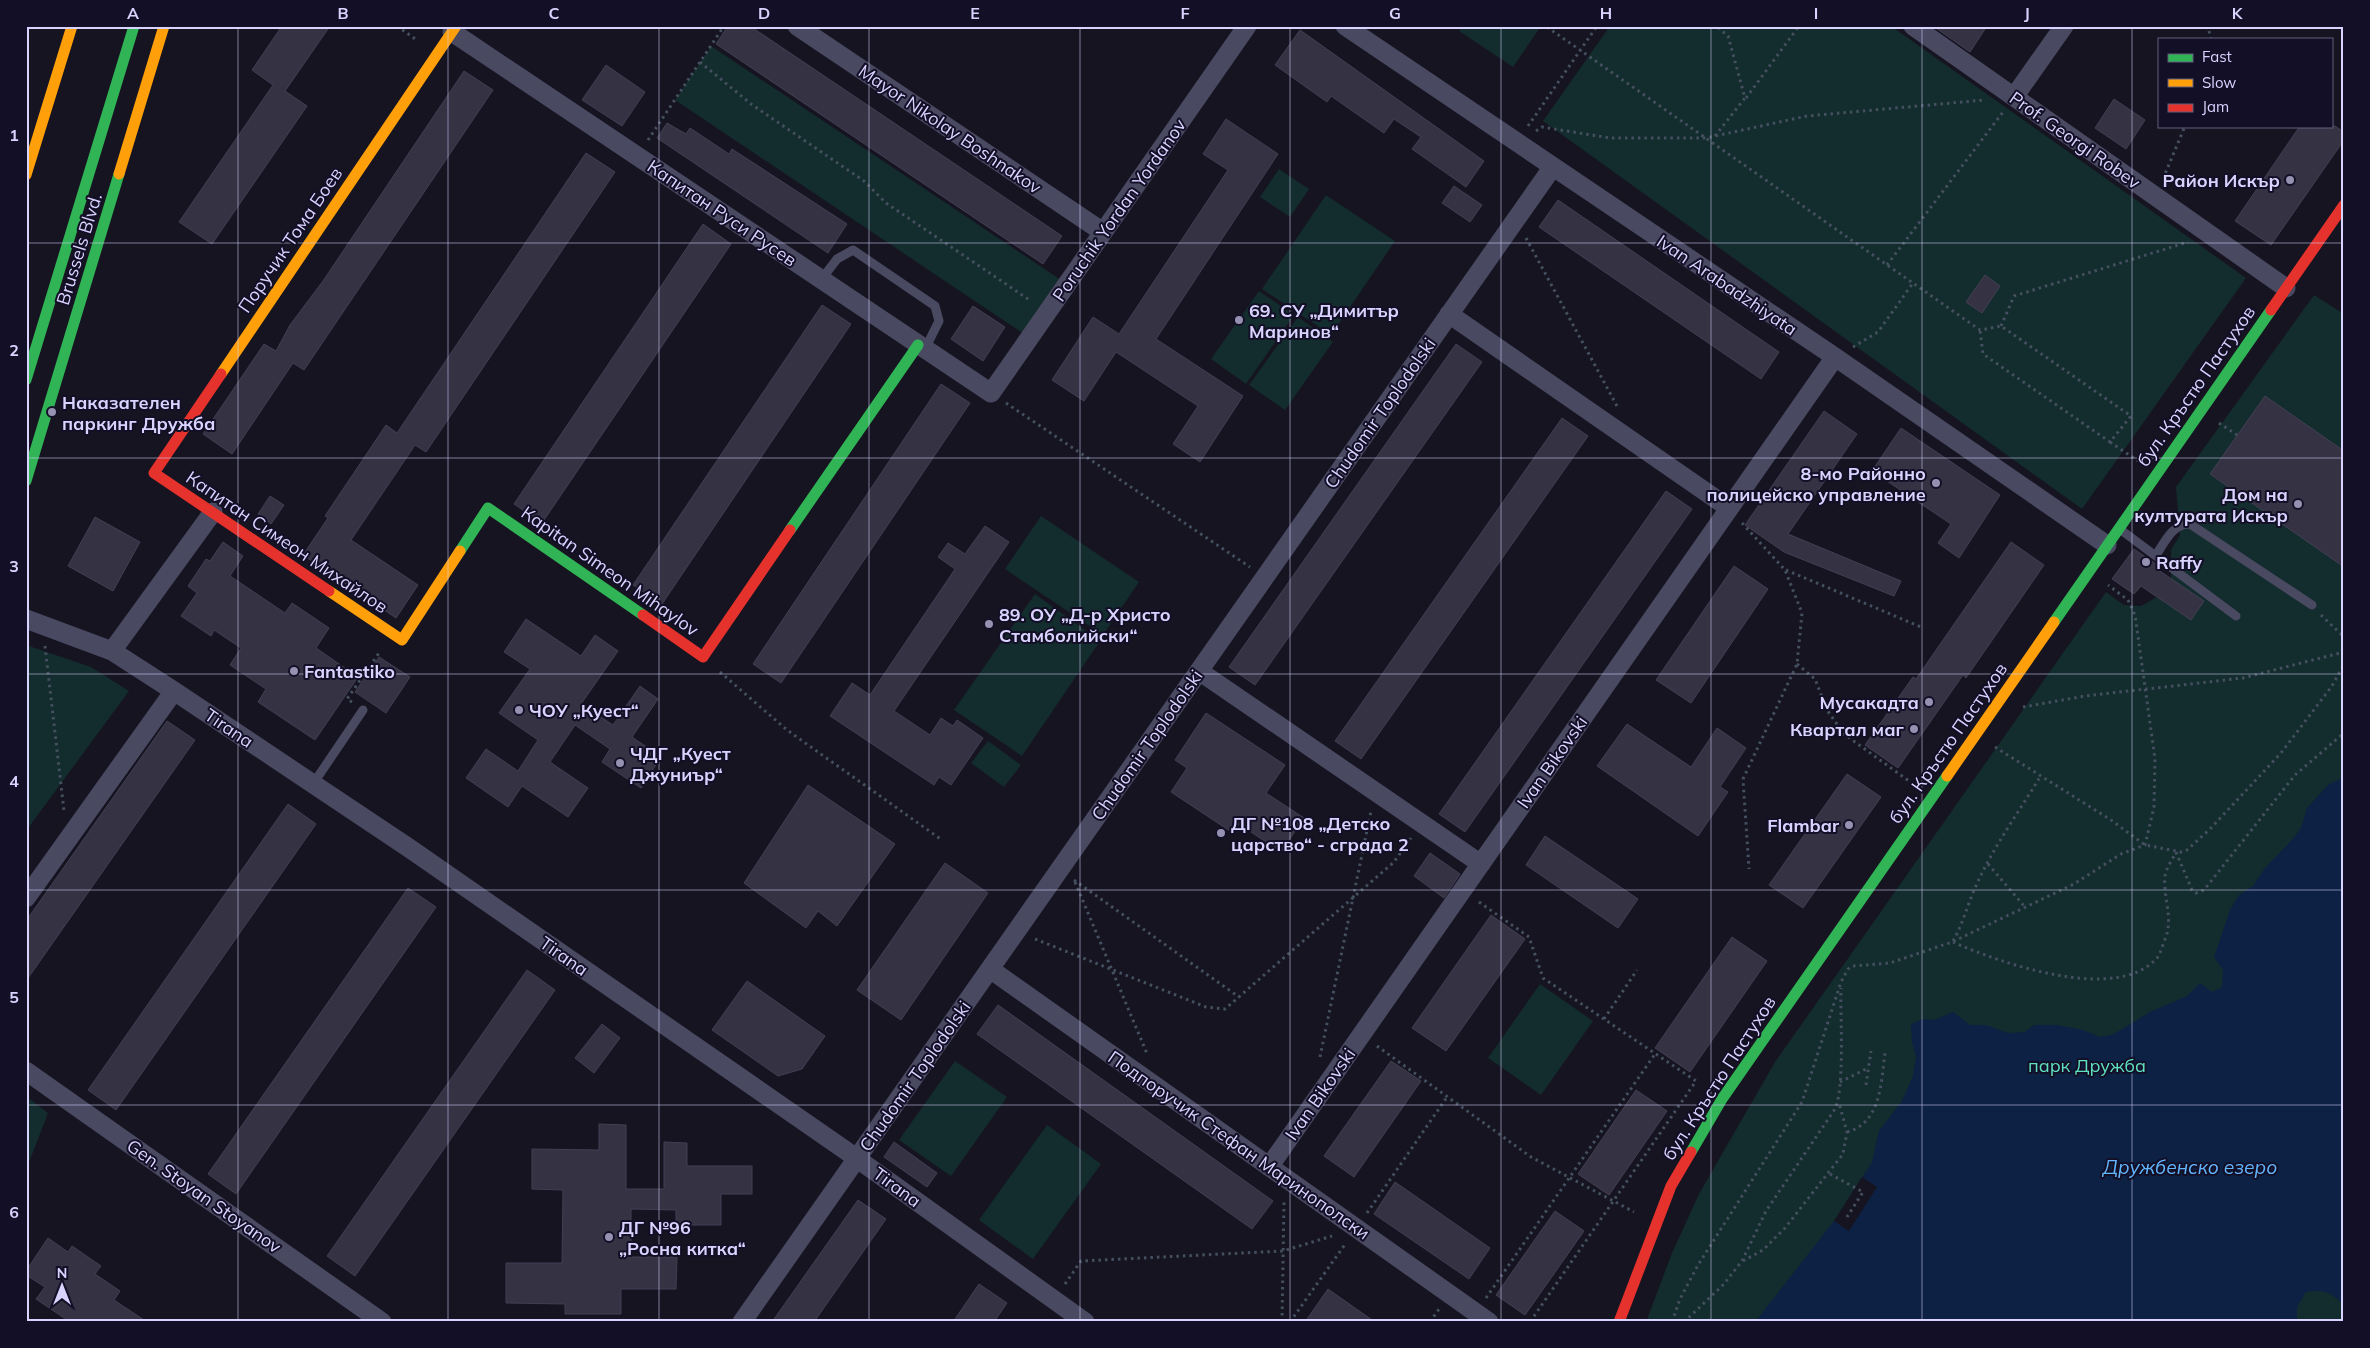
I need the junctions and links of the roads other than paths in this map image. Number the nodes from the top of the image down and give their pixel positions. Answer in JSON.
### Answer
{"nodes":[{"id":1,"x":72,"y":26,"type":"edge"},
{"id":2,"x":134,"y":26,"type":"edge"},
{"id":3,"x":164,"y":26,"type":"edge"},
{"id":4,"x":797,"y":26,"type":"edge"},
{"id":5,"x":1247,"y":26,"type":"edge"},
{"id":6,"x":1345,"y":26,"type":"edge"},
{"id":7,"x":1912,"y":26,"type":"edge"},
{"id":8,"x":2064,"y":26,"type":"edge"},
{"id":9,"x":451,"y":28,"type":"edge"},
{"id":10,"x":2014,"y":97,"type":"junction"},
{"id":11,"x":1552,"y":168,"type":"junction"},
{"id":12,"x":26,"y":175,"type":"edge"},
{"id":13,"x":2344,"y":205,"type":"edge"},
{"id":14,"x":1103,"y":232,"type":"junction"},
{"id":15,"x":821,"y":280,"type":"junction"},
{"id":16,"x":2286,"y":288,"type":"junction"},
{"id":17,"x":1449,"y":314,"type":"junction"},
{"id":18,"x":921,"y":347,"type":"junction"},
{"id":19,"x":1835,"y":357,"type":"junction"},
{"id":20,"x":26,"y":380,"type":"edge"},
{"id":21,"x":991,"y":393,"type":"joint"},
{"id":22,"x":154,"y":472,"type":"joint"},
{"id":23,"x":26,"y":482,"type":"edge"},
{"id":24,"x":1729,"y":508,"type":"junction"},
{"id":25,"x":213,"y":512,"type":"junction"},
{"id":26,"x":2118,"y":528,"type":"junction"},
{"id":27,"x":2107,"y":545,"type":"junction"},
{"id":28,"x":2156,"y":555,"type":"junction"},
{"id":29,"x":2312,"y":605,"type":"road end"},
{"id":30,"x":2236,"y":616,"type":"dead end"},
{"id":31,"x":34,"y":622,"type":"edge"},
{"id":32,"x":112,"y":651,"type":"junction"},
{"id":33,"x":703,"y":657,"type":"joint"},
{"id":34,"x":1199,"y":671,"type":"junction"},
{"id":35,"x":174,"y":691,"type":"junction"},
{"id":36,"x":362,"y":710,"type":"road end"},
{"id":37,"x":312,"y":784,"type":"junction"},
{"id":38,"x":1481,"y":864,"type":"junction"},
{"id":39,"x":26,"y":898,"type":"edge"},
{"id":40,"x":990,"y":969,"type":"junction"},
{"id":41,"x":26,"y":1071,"type":"edge"},
{"id":42,"x":857,"y":1158,"type":"junction"},
{"id":43,"x":1269,"y":1167,"type":"junction"},
{"id":44,"x":1482,"y":1317,"type":"edge"},
{"id":45,"x":382,"y":1322,"type":"edge"},
{"id":46,"x":742,"y":1322,"type":"edge"},
{"id":47,"x":1085,"y":1322,"type":"edge"},
{"id":48,"x":1619,"y":1322,"type":"edge"}],
"edges":[{"from":1,"to":12,"type":"street"},
{"from":2,"to":20,"type":"street","name":"Brussels Blvd."},
{"from":3,"to":23,"type":"street","name":"Brussels Blvd."},
{"from":4,"to":14,"type":"street","name":"Мayor Nikolay Boshnakov"},
{"from":5,"to":14,"type":"street","name":"Рoruchik Yordan Yordanov"},
{"from":6,"to":11,"type":"street","name":"Ivan Arabadzhiyata"},
{"from":7,"to":10,"type":"street","name":"Prof. Georgi Robev"},
{"from":8,"to":10,"type":"street"},
{"from":9,"to":15,"type":"street","name":"Капитан Руси Русев"},
{"from":9,"to":22,"type":"street","name":"Поручик Тома Боев"},
{"from":10,"to":16,"type":"street","name":"Prof. Georgi Robev"},
{"from":11,"to":17,"type":"street","name":"Chudomir Toplodolski"},
{"from":11,"to":19,"type":"street","name":"Ivan Arabadzhiyata"},
{"from":13,"to":16,"type":"street","name":"бул. Кръстю Пастухов"},
{"from":14,"to":21,"type":"street","name":"Рoruchik Yordan Yordanov"},
{"from":15,"to":18,"type":"street","name":"Капитан Руси Русев"},
{"from":15,"to":18,"type":"lane"},
{"from":16,"to":26,"type":"street","name":"бул. Кръстю Пастухов"},
{"from":17,"to":24,"type":"street"},
{"from":17,"to":34,"type":"street","name":"Chudomir Toplodolski"},
{"from":18,"to":21,"type":"street","name":"Капитан Руси Русев"},
{"from":18,"to":33,"type":"street","name":"Кapitan Simeon Mihaylov"},
{"from":19,"to":24,"type":"street","name":"Ivan Bikovski"},
{"from":19,"to":27,"type":"street","name":"Ivan Arabadzhiyata"},
{"from":22,"to":25,"type":"street","name":"Капитан Симеон Михайлов"},
{"from":24,"to":38,"type":"street","name":"Ivan Bikovski"},
{"from":25,"to":32,"type":"street"},
{"from":25,"to":33,"type":"street","name":"Капитан Симеон Михайлов"},
{"from":26,"to":27,"type":"street","name":"бул. Кръстю Пастухов"},
{"from":26,"to":28,"type":"lane"},
{"from":27,"to":48,"type":"street","name":"бул. Кръстю Пастухов"},
{"from":28,"to":29,"type":"lane"},
{"from":28,"to":30,"type":"lane"},
{"from":31,"to":32,"type":"street","name":"Tirana"},
{"from":32,"to":35,"type":"street","name":"Tirana"},
{"from":34,"to":38,"type":"street"},
{"from":34,"to":40,"type":"street","name":"Chudomir Toplodolski"},
{"from":35,"to":37,"type":"street","name":"Tirana"},
{"from":35,"to":39,"type":"street"},
{"from":36,"to":37,"type":"lane"},
{"from":37,"to":42,"type":"street","name":"Tirana"},
{"from":38,"to":43,"type":"street","name":"Ivan Bikovski"},
{"from":40,"to":42,"type":"street","name":"Chudomir Toplodolski"},
{"from":40,"to":43,"type":"street","name":"Подпоручик Стефан Маринополски"},
{"from":41,"to":45,"type":"street","name":"Gen. Stoyan Stoyanov"},
{"from":42,"to":46,"type":"street","name":"Chudomir Toplodolski"},
{"from":42,"to":47,"type":"street","name":"Tirana"},
{"from":43,"to":44,"type":"street","name":"Подпоручик Стефан Маринополски"}]}
